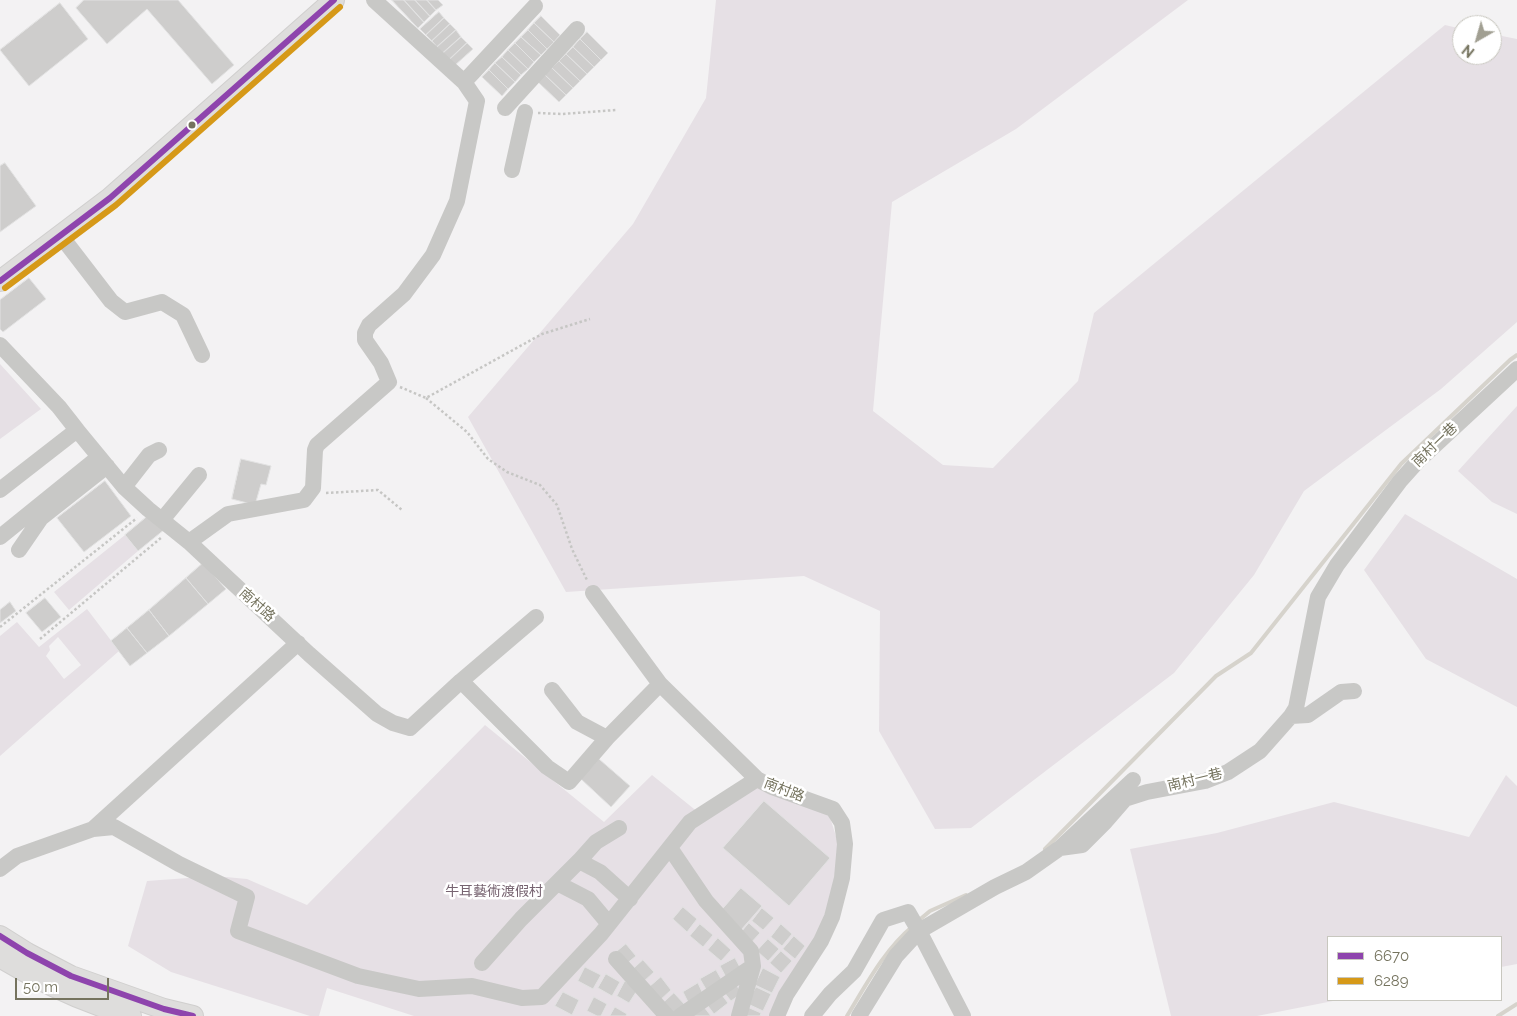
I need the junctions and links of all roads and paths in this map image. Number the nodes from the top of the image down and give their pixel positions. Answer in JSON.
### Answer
{"nodes":[{"id":1,"x":334,"y":0,"type":"edge"},
{"id":2,"x":374,"y":0,"type":"edge"},
{"id":3,"x":535,"y":6,"type":"dead end"},
{"id":4,"x":578,"y":29,"type":"dead end"},
{"id":5,"x":464,"y":82,"type":"junction"},
{"id":6,"x":477,"y":101,"type":"junction"},
{"id":7,"x":505,"y":108,"type":"junction"},
{"id":8,"x":616,"y":110,"type":"dead end"},
{"id":9,"x":528,"y":112,"type":"junction"},
{"id":10,"x":512,"y":170,"type":"dead end"},
{"id":11,"x":61,"y":236,"type":"junction"},
{"id":12,"x":0,"y":280,"type":"edge"},
{"id":13,"x":590,"y":319,"type":"dead end"},
{"id":14,"x":0,"y":345,"type":"edge"},
{"id":15,"x":202,"y":355,"type":"dead end"},
{"id":16,"x":1517,"y":369,"type":"edge"},
{"id":17,"x":389,"y":382,"type":"junction"},
{"id":18,"x":426,"y":398,"type":"junction"},
{"id":19,"x":83,"y":434,"type":"junction"},
{"id":20,"x":159,"y":450,"type":"dead end"},
{"id":21,"x":103,"y":461,"type":"junction"},
{"id":22,"x":200,"y":475,"type":"dead end"},
{"id":23,"x":124,"y":487,"type":"junction"},
{"id":24,"x":0,"y":490,"type":"edge"},
{"id":25,"x":309,"y":494,"type":"junction"},
{"id":26,"x":148,"y":509,"type":"junction"},
{"id":27,"x":402,"y":510,"type":"dead end"},
{"id":28,"x":167,"y":524,"type":"junction"},
{"id":29,"x":0,"y":537,"type":"edge"},
{"id":30,"x":189,"y":542,"type":"junction"},
{"id":31,"x":20,"y":550,"type":"dead end"},
{"id":32,"x":593,"y":592,"type":"joint"},
{"id":33,"x":536,"y":617,"type":"dead end"},
{"id":34,"x":0,"y":627,"type":"edge"},
{"id":35,"x":40,"y":639,"type":"dead end"},
{"id":36,"x":298,"y":643,"type":"junction"},
{"id":37,"x":461,"y":681,"type":"junction"},
{"id":38,"x":660,"y":684,"type":"junction"},
{"id":39,"x":552,"y":690,"type":"dead end"},
{"id":40,"x":1354,"y":691,"type":"dead end"},
{"id":41,"x":1292,"y":716,"type":"junction"},
{"id":42,"x":607,"y":738,"type":"junction"},
{"id":43,"x":757,"y":779,"type":"junction"},
{"id":44,"x":1133,"y":780,"type":"dead end"},
{"id":45,"x":619,"y":828,"type":"dead end"},
{"id":46,"x":93,"y":829,"type":"junction"},
{"id":47,"x":670,"y":848,"type":"junction"},
{"id":48,"x":1060,"y":848,"type":"junction"},
{"id":49,"x":579,"y":861,"type":"junction"},
{"id":50,"x":0,"y":868,"type":"edge"},
{"id":51,"x":557,"y":883,"type":"junction"},
{"id":52,"x":630,"y":899,"type":"junction"},
{"id":53,"x":609,"y":924,"type":"junction"},
{"id":54,"x":919,"y":931,"type":"junction"},
{"id":55,"x":0,"y":936,"type":"edge"},
{"id":56,"x":0,"y":957,"type":"edge"},
{"id":57,"x":616,"y":959,"type":"dead end"},
{"id":58,"x":482,"y":963,"type":"dead end"},
{"id":59,"x":754,"y":966,"type":"junction"},
{"id":60,"x":131,"y":1016,"type":"edge"},
{"id":61,"x":193,"y":1016,"type":"edge"},
{"id":62,"x":667,"y":1016,"type":"edge"},
{"id":63,"x":680,"y":1016,"type":"edge"},
{"id":64,"x":738,"y":1016,"type":"edge"},
{"id":65,"x":777,"y":1016,"type":"edge"},
{"id":66,"x":812,"y":1016,"type":"edge"},
{"id":67,"x":859,"y":1016,"type":"edge"},
{"id":68,"x":963,"y":1016,"type":"edge"}],
"edges":[{"from":1,"to":11,"type":"main road"},
{"from":2,"to":5,"type":"street"},
{"from":3,"to":5,"type":"street"},
{"from":4,"to":7,"type":"street"},
{"from":5,"to":6,"type":"street"},
{"from":6,"to":7,"type":"street"},
{"from":6,"to":17,"type":"street"},
{"from":7,"to":9,"type":"street"},
{"from":8,"to":9,"type":"path"},
{"from":9,"to":10,"type":"street"},
{"from":11,"to":12,"type":"main road"},
{"from":11,"to":15,"type":"street"},
{"from":13,"to":18,"type":"path"},
{"from":14,"to":19,"type":"street","name":"南村路"},
{"from":16,"to":41,"type":"street","name":"南村一巷"},
{"from":17,"to":18,"type":"path"},
{"from":17,"to":25,"type":"street"},
{"from":18,"to":32,"type":"path"},
{"from":19,"to":21,"type":"street","name":"南村路"},
{"from":19,"to":24,"type":"street"},
{"from":20,"to":23,"type":"street"},
{"from":21,"to":23,"type":"street","name":"南村路"},
{"from":21,"to":29,"type":"street"},
{"from":21,"to":31,"type":"street"},
{"from":22,"to":28,"type":"street"},
{"from":23,"to":26,"type":"street","name":"南村路"},
{"from":25,"to":27,"type":"path"},
{"from":25,"to":30,"type":"street"},
{"from":26,"to":28,"type":"street","name":"南村路"},
{"from":26,"to":34,"type":"path"},
{"from":28,"to":30,"type":"street","name":"南村路"},
{"from":28,"to":35,"type":"path"},
{"from":30,"to":36,"type":"street","name":"南村路"},
{"from":32,"to":38,"type":"street","name":"南村路"},
{"from":33,"to":37,"type":"street","name":"南村路"},
{"from":36,"to":37,"type":"street","name":"南村路"},
{"from":36,"to":46,"type":"street"},
{"from":37,"to":42,"type":"street"},
{"from":38,"to":42,"type":"street"},
{"from":38,"to":43,"type":"street","name":"南村路"},
{"from":39,"to":42,"type":"street"},
{"from":40,"to":41,"type":"street"},
{"from":41,"to":48,"type":"street","name":"南村一巷"},
{"from":43,"to":47,"type":"street"},
{"from":43,"to":65,"type":"street","name":"南村路"},
{"from":44,"to":48,"type":"street"},
{"from":45,"to":49,"type":"street"},
{"from":46,"to":50,"type":"street"},
{"from":46,"to":53,"type":"street"},
{"from":47,"to":52,"type":"street"},
{"from":47,"to":59,"type":"street"},
{"from":48,"to":54,"type":"street","name":"南村一巷"},
{"from":49,"to":51,"type":"street"},
{"from":49,"to":52,"type":"street"},
{"from":51,"to":53,"type":"street"},
{"from":51,"to":58,"type":"street"},
{"from":52,"to":53,"type":"street"},
{"from":54,"to":66,"type":"street"},
{"from":54,"to":67,"type":"street","name":"南村一巷"},
{"from":54,"to":68,"type":"street"},
{"from":55,"to":61,"type":"main road"},
{"from":56,"to":60,"type":"main road"},
{"from":57,"to":62,"type":"street"},
{"from":59,"to":63,"type":"street"},
{"from":59,"to":64,"type":"street"}]}
